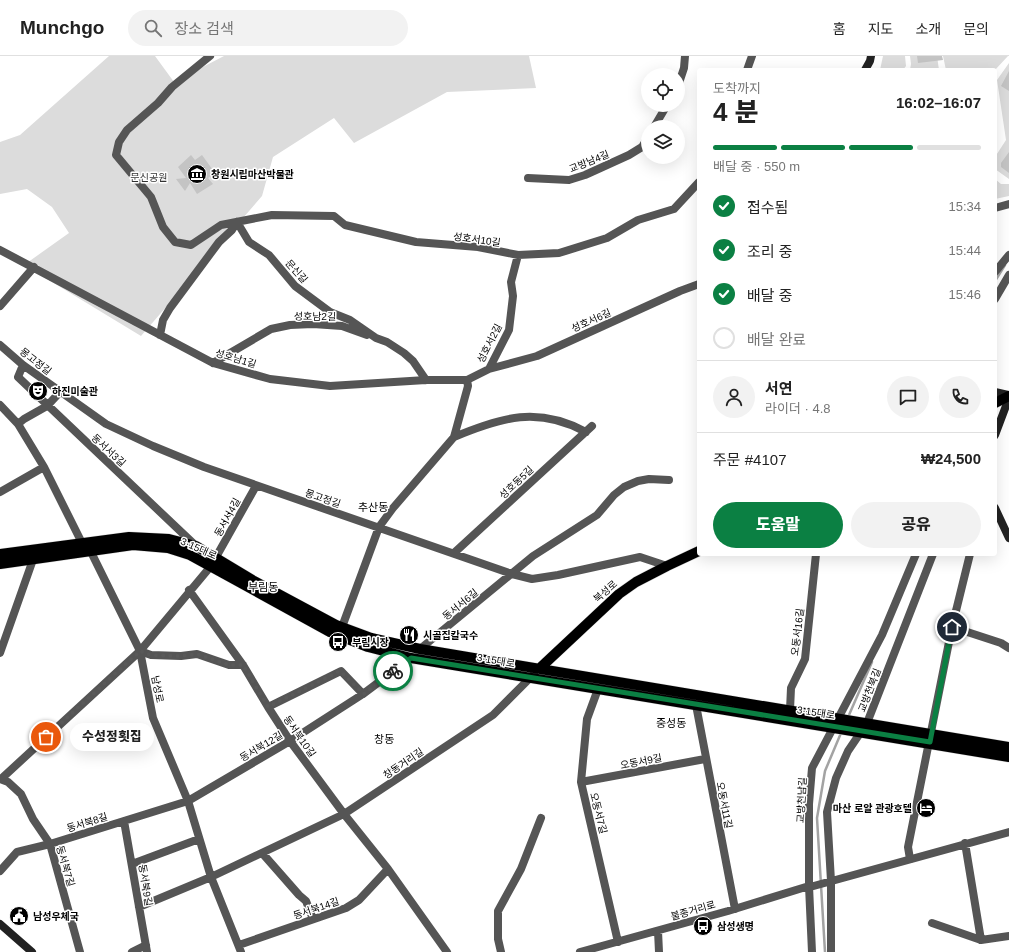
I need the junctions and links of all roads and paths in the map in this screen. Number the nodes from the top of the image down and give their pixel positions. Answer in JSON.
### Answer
{"nodes":[{"id":1,"x":210,"y":56,"type":"edge"},
{"id":2,"x":685,"y":56,"type":"edge"},
{"id":3,"x":752,"y":56,"type":"edge"},
{"id":4,"x":871,"y":56,"type":"edge"},
{"id":5,"x":684,"y":68,"type":"edge"},
{"id":6,"x":748,"y":68,"type":"edge"},
{"id":7,"x":866,"y":68,"type":"edge"},
{"id":8,"x":641,"y":148,"type":"edge"},
{"id":9,"x":528,"y":178,"type":"dead end"},
{"id":10,"x":697,"y":184,"type":"edge"},
{"id":11,"x":1009,"y":204,"type":"edge"},
{"id":12,"x":997,"y":207,"type":"edge"},
{"id":13,"x":236,"y":222,"type":"junction"},
{"id":14,"x":0,"y":250,"type":"edge"},
{"id":15,"x":518,"y":255,"type":"junction"},
{"id":16,"x":1009,"y":255,"type":"edge"},
{"id":17,"x":34,"y":267,"type":"junction"},
{"id":18,"x":997,"y":270,"type":"edge"},
{"id":19,"x":1009,"y":275,"type":"edge"},
{"id":20,"x":697,"y":285,"type":"edge"},
{"id":21,"x":997,"y":296,"type":"edge"},
{"id":22,"x":0,"y":306,"type":"edge"},
{"id":23,"x":160,"y":335,"type":"junction"},
{"id":24,"x":376,"y":338,"type":"junction"},
{"id":25,"x":0,"y":345,"type":"edge"},
{"id":26,"x":213,"y":363,"type":"junction"},
{"id":27,"x":23,"y":365,"type":"junction"},
{"id":28,"x":489,"y":369,"type":"junction"},
{"id":29,"x":426,"y":380,"type":"junction"},
{"id":30,"x":467,"y":380,"type":"junction"},
{"id":31,"x":60,"y":392,"type":"junction"},
{"id":32,"x":997,"y":393,"type":"edge"},
{"id":33,"x":1009,"y":397,"type":"edge"},
{"id":34,"x":997,"y":402,"type":"edge"},
{"id":35,"x":0,"y":405,"type":"edge"},
{"id":36,"x":47,"y":406,"type":"junction"},
{"id":37,"x":18,"y":424,"type":"junction"},
{"id":38,"x":997,"y":430,"type":"edge"},
{"id":39,"x":454,"y":437,"type":"junction"},
{"id":40,"x":44,"y":467,"type":"junction"},
{"id":41,"x":669,"y":480,"type":"dead end"},
{"id":42,"x":256,"y":486,"type":"junction"},
{"id":43,"x":0,"y":492,"type":"edge"},
{"id":44,"x":997,"y":512,"type":"edge"},
{"id":45,"x":378,"y":527,"type":"junction"},
{"id":46,"x":1009,"y":538,"type":"edge"},
{"id":47,"x":82,"y":543,"type":"junction"},
{"id":48,"x":196,"y":546,"type":"junction"},
{"id":49,"x":36,"y":549,"type":"junction"},
{"id":50,"x":90,"y":550,"type":"junction"},
{"id":51,"x":697,"y":552,"type":"edge"},
{"id":52,"x":454,"y":553,"type":"junction"},
{"id":53,"x":0,"y":554,"type":"edge"},
{"id":54,"x":816,"y":556,"type":"edge"},
{"id":55,"x":915,"y":556,"type":"edge"},
{"id":56,"x":932,"y":556,"type":"edge"},
{"id":57,"x":970,"y":556,"type":"edge"},
{"id":58,"x":33,"y":560,"type":"junction"},
{"id":59,"x":214,"y":562,"type":"junction"},
{"id":60,"x":0,"y":564,"type":"edge"},
{"id":61,"x":667,"y":566,"type":"junction"},
{"id":62,"x":512,"y":574,"type":"junction"},
{"id":63,"x":189,"y":590,"type":"junction"},
{"id":64,"x":342,"y":627,"type":"junction"},
{"id":65,"x":952,"y":627,"type":"junction"},
{"id":66,"x":1009,"y":648,"type":"edge"},
{"id":67,"x":420,"y":649,"type":"junction"},
{"id":68,"x":140,"y":651,"type":"junction"},
{"id":69,"x":0,"y":653,"type":"edge"},
{"id":70,"x":411,"y":658,"type":"junction"},
{"id":71,"x":243,"y":665,"type":"junction"},
{"id":72,"x":540,"y":668,"type":"junction"},
{"id":73,"x":530,"y":678,"type":"junction"},
{"id":74,"x":598,"y":689,"type":"junction"},
{"id":75,"x":364,"y":694,"type":"junction"},
{"id":76,"x":696,"y":705,"type":"junction"},
{"id":77,"x":268,"y":707,"type":"junction"},
{"id":78,"x":790,"y":710,"type":"junction"},
{"id":79,"x":836,"y":723,"type":"junction"},
{"id":80,"x":864,"y":728,"type":"junction"},
{"id":81,"x":931,"y":738,"type":"junction"},
{"id":82,"x":290,"y":740,"type":"junction"},
{"id":83,"x":1009,"y":747,"type":"edge"},
{"id":84,"x":1009,"y":757,"type":"edge"},
{"id":85,"x":705,"y":759,"type":"junction"},
{"id":86,"x":0,"y":779,"type":"edge"},
{"id":87,"x":581,"y":782,"type":"junction"},
{"id":88,"x":188,"y":802,"type":"junction"},
{"id":89,"x":344,"y":814,"type":"junction"},
{"id":90,"x":541,"y":818,"type":"dead end"},
{"id":91,"x":124,"y":821,"type":"junction"},
{"id":92,"x":1009,"y":832,"type":"edge"},
{"id":93,"x":199,"y":839,"type":"junction"},
{"id":94,"x":965,"y":843,"type":"junction"},
{"id":95,"x":50,"y":844,"type":"junction"},
{"id":96,"x":263,"y":854,"type":"junction"},
{"id":97,"x":910,"y":858,"type":"junction"},
{"id":98,"x":132,"y":864,"type":"junction"},
{"id":99,"x":388,"y":869,"type":"junction"},
{"id":100,"x":0,"y":871,"type":"edge"},
{"id":101,"x":211,"y":877,"type":"junction"},
{"id":102,"x":829,"y":882,"type":"junction"},
{"id":103,"x":809,"y":887,"type":"junction"},
{"id":104,"x":139,"y":907,"type":"junction"},
{"id":105,"x":735,"y":909,"type":"junction"},
{"id":106,"x":313,"y":919,"type":"junction"},
{"id":107,"x":932,"y":923,"type":"dead end"},
{"id":108,"x":0,"y":924,"type":"edge"},
{"id":109,"x":658,"y":931,"type":"junction"},
{"id":110,"x":1009,"y":936,"type":"edge"},
{"id":111,"x":981,"y":940,"type":"junction"},
{"id":112,"x":618,"y":942,"type":"junction"},
{"id":113,"x":146,"y":949,"type":"edge"},
{"id":114,"x":240,"y":949,"type":"edge"},
{"id":115,"x":32,"y":952,"type":"edge"},
{"id":116,"x":80,"y":952,"type":"edge"},
{"id":117,"x":132,"y":952,"type":"edge"},
{"id":118,"x":447,"y":952,"type":"edge"},
{"id":119,"x":501,"y":952,"type":"edge"},
{"id":120,"x":581,"y":952,"type":"edge"},
{"id":121,"x":659,"y":952,"type":"edge"},
{"id":122,"x":812,"y":952,"type":"edge"},
{"id":123,"x":831,"y":952,"type":"edge"}],
"edges":[{"from":1,"to":13,"type":"street"},
{"from":2,"to":5,"type":"street"},
{"from":3,"to":6,"type":"street"},
{"from":4,"to":7,"type":"main road"},
{"from":8,"to":9,"type":"street","name":"교방남4길"},
{"from":10,"to":15,"type":"street","name":"성호서10길"},
{"from":11,"to":12,"type":"street"},
{"from":13,"to":15,"type":"street","name":"성호서10길"},
{"from":13,"to":23,"type":"street"},
{"from":13,"to":24,"type":"street","name":"문신길"},
{"from":14,"to":17,"type":"street","name":"성호남1길"},
{"from":15,"to":28,"type":"street","name":"성호서2길"},
{"from":16,"to":18,"type":"street"},
{"from":17,"to":22,"type":"street"},
{"from":17,"to":23,"type":"street","name":"성호남1길"},
{"from":19,"to":21,"type":"street"},
{"from":20,"to":28,"type":"street","name":"성호서6길"},
{"from":23,"to":26,"type":"street","name":"성호남1길"},
{"from":24,"to":26,"type":"street","name":"성호남2길"},
{"from":24,"to":29,"type":"street","name":"문신길"},
{"from":25,"to":27,"type":"street","name":"몽고정길"},
{"from":26,"to":29,"type":"street","name":"성호남1길"},
{"from":27,"to":31,"type":"street","name":"몽고정길"},
{"from":27,"to":36,"type":"street","name":"동서서3길"},
{"from":28,"to":30,"type":"street","name":"성호서2길"},
{"from":29,"to":30,"type":"street"},
{"from":30,"to":39,"type":"street"},
{"from":31,"to":36,"type":"street"},
{"from":31,"to":42,"type":"street","name":"몽고정길"},
{"from":32,"to":33,"type":"main road"},
{"from":33,"to":34,"type":"main road"},
{"from":33,"to":38,"type":"main road"},
{"from":35,"to":37,"type":"street","name":"남성로"},
{"from":36,"to":37,"type":"street"},
{"from":36,"to":48,"type":"street","name":"동서서3길"},
{"from":37,"to":40,"type":"street","name":"남성로"},
{"from":39,"to":45,"type":"street"},
{"from":39,"to":52,"type":"street","name":"성호동5길"},
{"from":40,"to":43,"type":"street"},
{"from":40,"to":47,"type":"street","name":"남성로"},
{"from":41,"to":62,"type":"street","name":"동서서6길"},
{"from":42,"to":45,"type":"street","name":"몽고정길"},
{"from":42,"to":59,"type":"street","name":"동서서4길"},
{"from":44,"to":46,"type":"main road"},
{"from":45,"to":52,"type":"street","name":"몽고정길"},
{"from":45,"to":64,"type":"street"},
{"from":47,"to":48,"type":"main road","name":"3·15대로"},
{"from":47,"to":49,"type":"main road","name":"3·15대로"},
{"from":47,"to":50,"type":"street","name":"남성로"},
{"from":48,"to":59,"type":"main road","name":"3·15대로"},
{"from":49,"to":53,"type":"main road","name":"3·15대로"},
{"from":49,"to":58,"type":"street"},
{"from":50,"to":58,"type":"main road","name":"3·15대로"},
{"from":50,"to":59,"type":"main road","name":"3·15대로"},
{"from":50,"to":68,"type":"street","name":"남성로"},
{"from":51,"to":61,"type":"main road","name":"북성로"},
{"from":52,"to":62,"type":"street","name":"몽고정길"},
{"from":54,"to":78,"type":"street","name":"오동서16길"},
{"from":55,"to":79,"type":"street","name":"교방천남길"},
{"from":56,"to":80,"type":"street","name":"교방천북길"},
{"from":57,"to":65,"type":"street"},
{"from":58,"to":60,"type":"main road","name":"3·15대로"},
{"from":58,"to":69,"type":"street"},
{"from":59,"to":63,"type":"street","name":"동서서4길"},
{"from":59,"to":64,"type":"main road","name":"3·15대로"},
{"from":59,"to":70,"type":"main road","name":"3·15대로"},
{"from":61,"to":62,"type":"street","name":"몽고정길"},
{"from":61,"to":72,"type":"main road","name":"북성로"},
{"from":62,"to":67,"type":"street","name":"동서서6길"},
{"from":63,"to":68,"type":"street"},
{"from":63,"to":71,"type":"street","name":"동서북10길"},
{"from":64,"to":67,"type":"main road","name":"3·15대로"},
{"from":65,"to":66,"type":"street"},
{"from":65,"to":81,"type":"street"},
{"from":67,"to":72,"type":"main road","name":"3·15대로"},
{"from":68,"to":71,"type":"street"},
{"from":68,"to":86,"type":"street"},
{"from":68,"to":88,"type":"street","name":"남성로"},
{"from":70,"to":73,"type":"main road","name":"3·15대로"},
{"from":70,"to":75,"type":"street","name":"동서북12길"},
{"from":71,"to":77,"type":"street","name":"동서북10길"},
{"from":72,"to":73,"type":"street","name":"창동거리길"},
{"from":72,"to":78,"type":"main road","name":"3·15대로"},
{"from":73,"to":74,"type":"main road","name":"3·15대로"},
{"from":73,"to":89,"type":"street","name":"창동거리길"},
{"from":74,"to":76,"type":"main road","name":"3·15대로"},
{"from":74,"to":87,"type":"street","name":"오동서7길"},
{"from":75,"to":77,"type":"street"},
{"from":75,"to":82,"type":"street","name":"동서북12길"},
{"from":76,"to":79,"type":"main road","name":"3·15대로"},
{"from":76,"to":85,"type":"street","name":"오동서11길"},
{"from":77,"to":82,"type":"street","name":"동서북10길"},
{"from":78,"to":79,"type":"main road","name":"3·15대로"},
{"from":79,"to":80,"type":"main road","name":"3·15대로"},
{"from":79,"to":103,"type":"street","name":"교방천남길"},
{"from":80,"to":81,"type":"main road","name":"3·15대로"},
{"from":80,"to":102,"type":"street","name":"교방천북길"},
{"from":81,"to":83,"type":"main road","name":"3·15대로"},
{"from":81,"to":84,"type":"main road","name":"3·15대로"},
{"from":81,"to":97,"type":"street"},
{"from":82,"to":88,"type":"street","name":"동서북12길"},
{"from":82,"to":89,"type":"street","name":"동서북10길"},
{"from":85,"to":87,"type":"street","name":"오동서9길"},
{"from":85,"to":105,"type":"street","name":"오동서11길"},
{"from":86,"to":95,"type":"street","name":"동서북7길"},
{"from":87,"to":112,"type":"street","name":"오동서7길"},
{"from":88,"to":91,"type":"street","name":"동서북8길"},
{"from":88,"to":93,"type":"street","name":"남성로"},
{"from":89,"to":96,"type":"street","name":"창동거리길"},
{"from":89,"to":99,"type":"street","name":"동서북10길"},
{"from":90,"to":119,"type":"street"},
{"from":91,"to":95,"type":"street","name":"동서북8길"},
{"from":91,"to":98,"type":"street","name":"동서북9길"},
{"from":92,"to":94,"type":"street"},
{"from":93,"to":98,"type":"street"},
{"from":93,"to":101,"type":"street","name":"남성로"},
{"from":94,"to":97,"type":"street"},
{"from":94,"to":111,"type":"street"},
{"from":95,"to":100,"type":"street","name":"동서북8길"},
{"from":95,"to":116,"type":"street","name":"동서북7길"},
{"from":96,"to":101,"type":"street","name":"창동거리길"},
{"from":96,"to":106,"type":"street"},
{"from":97,"to":102,"type":"street"},
{"from":98,"to":104,"type":"street","name":"동서북9길"},
{"from":99,"to":106,"type":"street","name":"동서북14길"},
{"from":99,"to":118,"type":"street","name":"동서북10길"},
{"from":101,"to":104,"type":"street","name":"창동거리길"},
{"from":101,"to":114,"type":"street","name":"남성로"},
{"from":102,"to":103,"type":"street","name":"불종거리로"},
{"from":102,"to":123,"type":"street","name":"교방천북길"},
{"from":103,"to":105,"type":"street","name":"불종거리로"},
{"from":103,"to":122,"type":"street","name":"교방천남길"},
{"from":104,"to":113,"type":"street","name":"동서북9길"},
{"from":105,"to":109,"type":"street","name":"불종거리로"},
{"from":106,"to":114,"type":"street","name":"동서북14길"},
{"from":107,"to":111,"type":"street"},
{"from":108,"to":115,"type":"main road"},
{"from":109,"to":112,"type":"street","name":"불종거리로"},
{"from":109,"to":121,"type":"street"},
{"from":110,"to":111,"type":"street"},
{"from":112,"to":120,"type":"street","name":"불종거리로"},
{"from":113,"to":117,"type":"street"}]}
